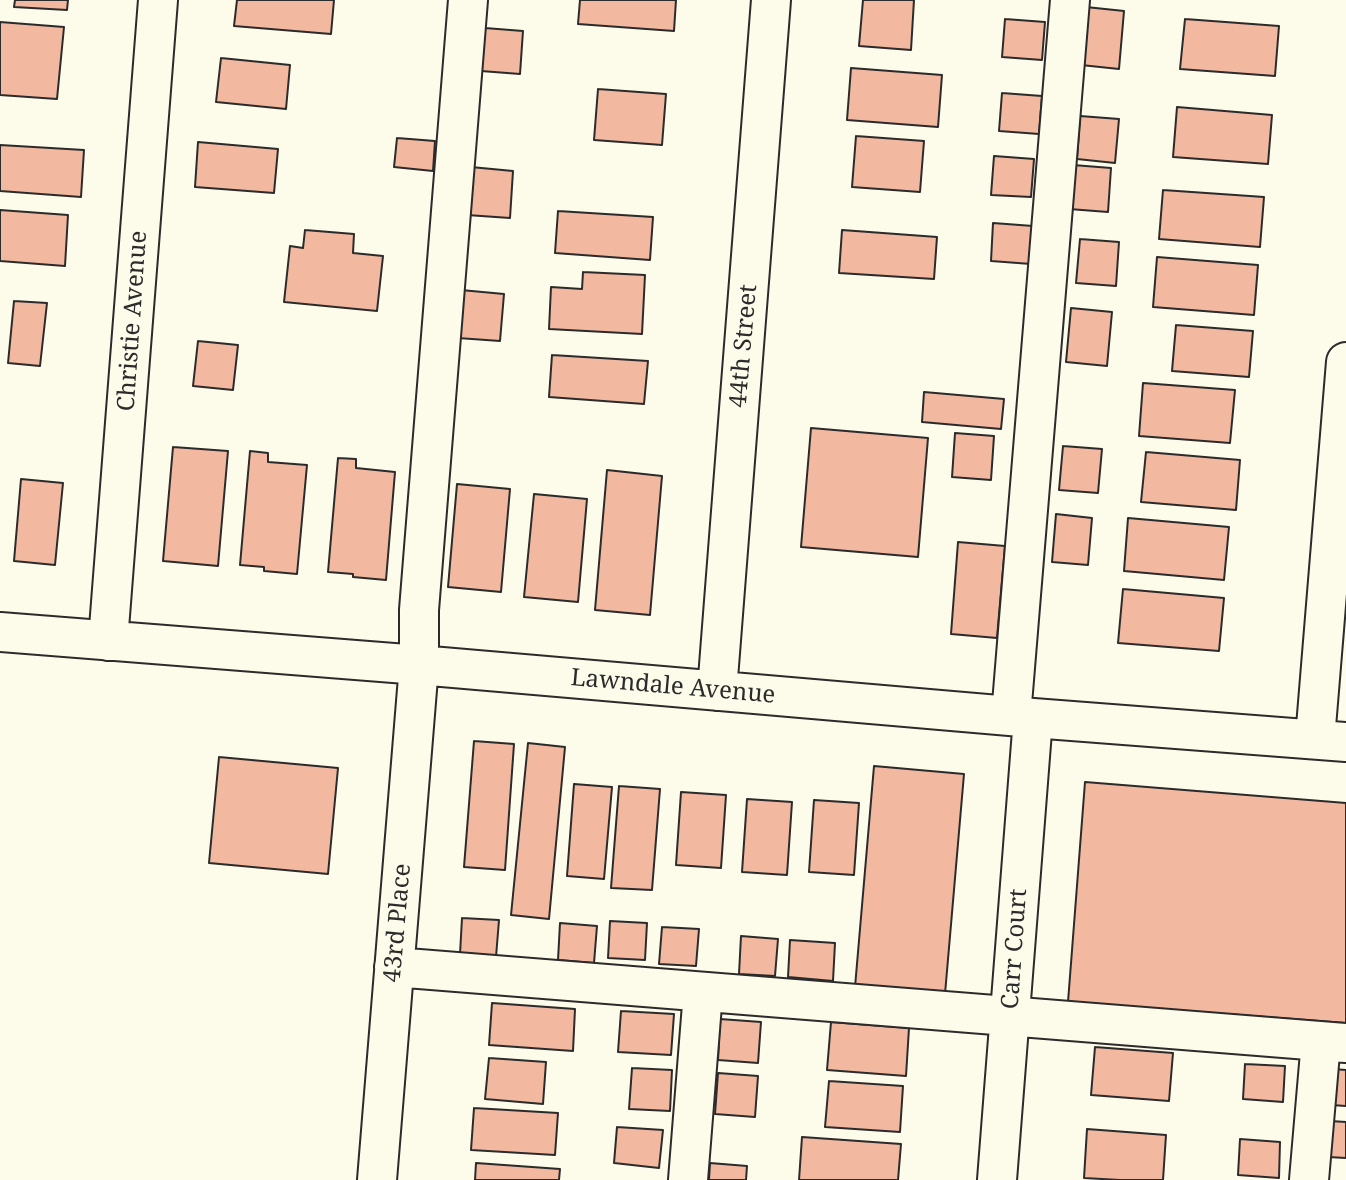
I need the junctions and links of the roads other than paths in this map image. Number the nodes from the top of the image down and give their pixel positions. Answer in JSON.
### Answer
{"nodes":[{"id":1,"x":158,"y":0,"type":"edge"},
{"id":2,"x":468,"y":0,"type":"edge"},
{"id":3,"x":771,"y":0,"type":"edge"},
{"id":4,"x":1070,"y":0,"type":"edge"},
{"id":5,"x":1346,"y":362,"type":"edge"},
{"id":6,"x":0,"y":632,"type":"edge"},
{"id":7,"x":108,"y":641,"type":"junction"},
{"id":8,"x":419,"y":665,"type":"junction"},
{"id":9,"x":717,"y":691,"type":"junction"},
{"id":10,"x":1022,"y":717,"type":"junction"},
{"id":11,"x":1330,"y":741,"type":"edge"},
{"id":12,"x":394,"y":967,"type":"junction"},
{"id":13,"x":703,"y":992,"type":"junction"},
{"id":14,"x":1010,"y":1016,"type":"junction"},
{"id":15,"x":1333,"y":1042,"type":"edge"},
{"id":16,"x":377,"y":1180,"type":"edge"},
{"id":17,"x":688,"y":1180,"type":"edge"},
{"id":18,"x":997,"y":1180,"type":"edge"},
{"id":19,"x":1309,"y":1180,"type":"edge"}],
"edges":[{"from":1,"to":7,"type":"street","name":"Christie Avenue"},
{"from":2,"to":8,"type":"street","name":"43rd Place"},
{"from":3,"to":9,"type":"street","name":"44th Street"},
{"from":4,"to":10,"type":"street","name":"Carr Court"},
{"from":5,"to":11,"type":"street"},
{"from":6,"to":7,"type":"street","name":"Lawndale Avenue"},
{"from":7,"to":8,"type":"street","name":"Lawndale Avenue"},
{"from":8,"to":9,"type":"street","name":"Lawndale Avenue"},
{"from":8,"to":12,"type":"street","name":"43rd Place"},
{"from":9,"to":10,"type":"street","name":"Lawndale Avenue"},
{"from":10,"to":11,"type":"street","name":"Lawndale Avenue"},
{"from":10,"to":14,"type":"street","name":"Carr Court"},
{"from":12,"to":13,"type":"street"},
{"from":12,"to":16,"type":"street","name":"43rd Place"},
{"from":13,"to":14,"type":"street"},
{"from":13,"to":17,"type":"street"},
{"from":14,"to":15,"type":"street"},
{"from":14,"to":18,"type":"street","name":"Carr Court"},
{"from":15,"to":19,"type":"street"}]}
